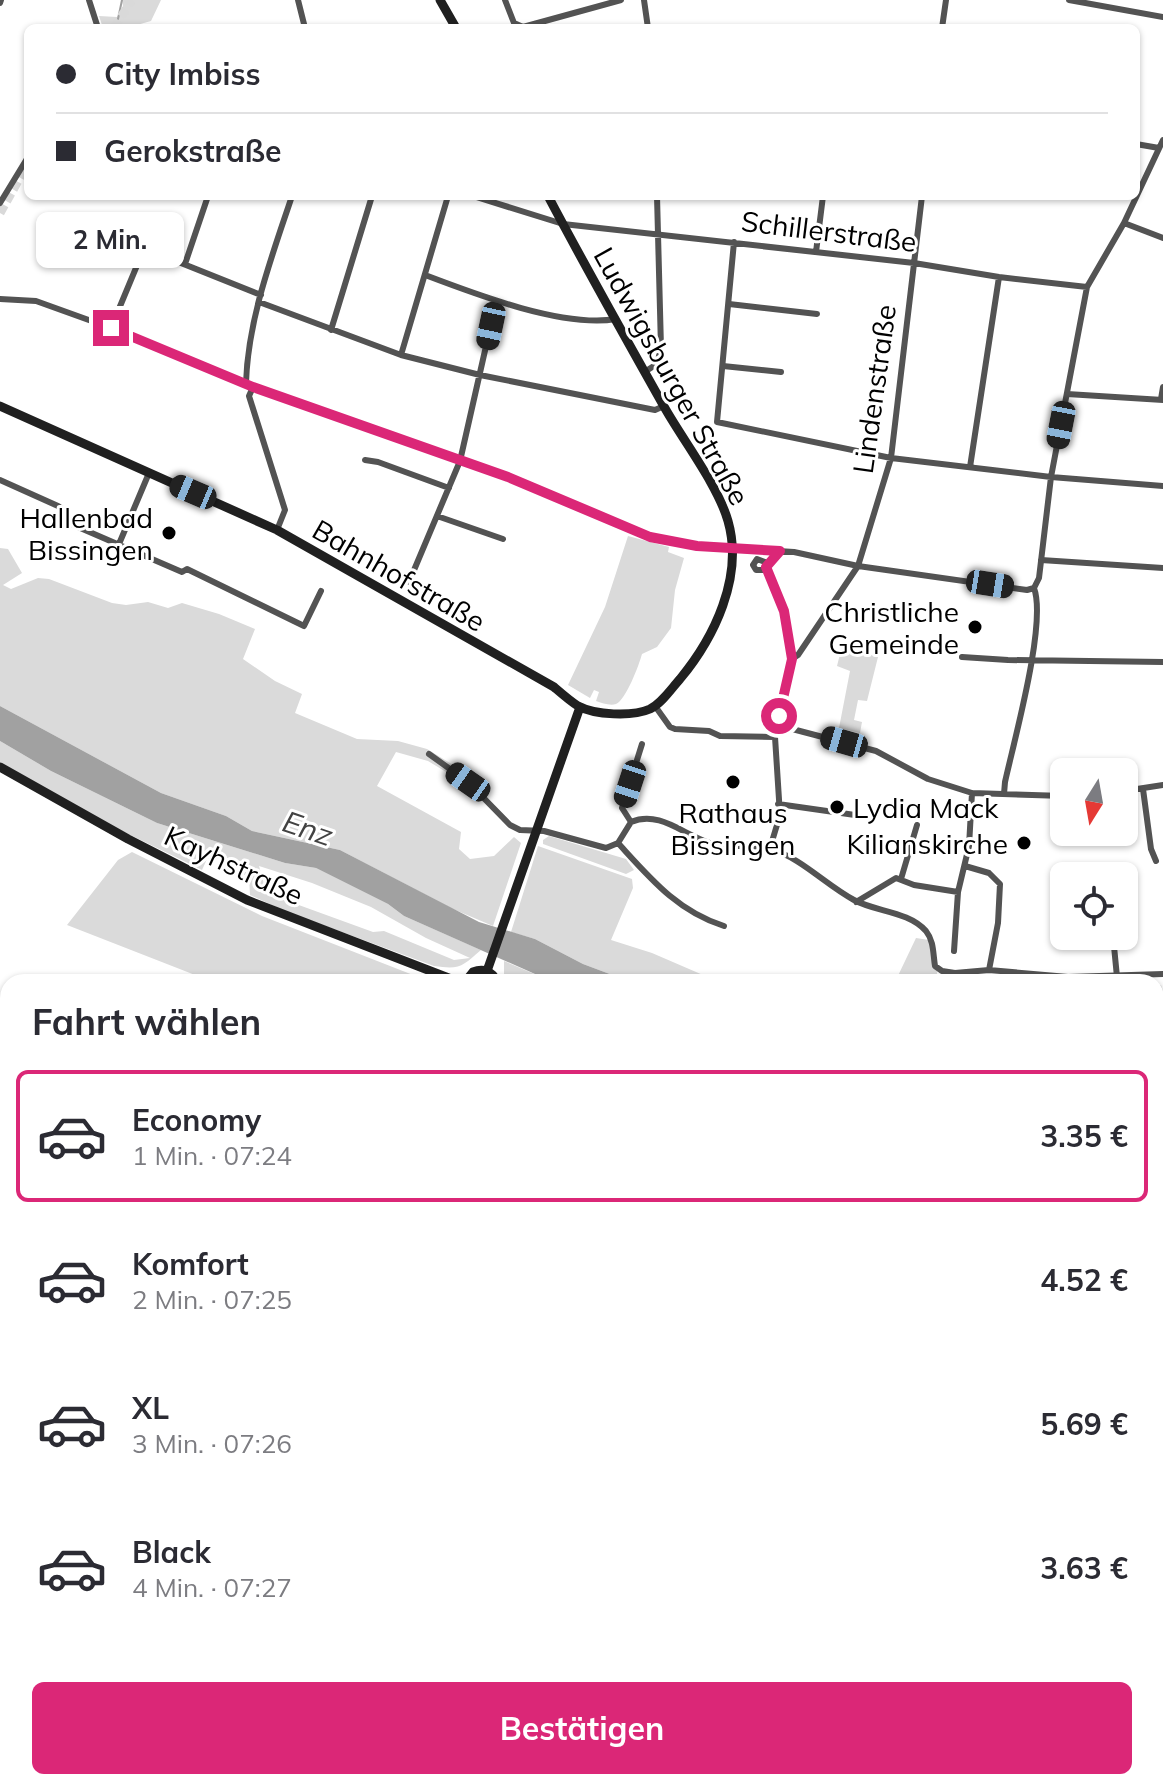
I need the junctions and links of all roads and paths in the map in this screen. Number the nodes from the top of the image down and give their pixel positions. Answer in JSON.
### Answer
{"nodes":[{"id":1,"x":89,"y":0,"type":"edge"},
{"id":2,"x":298,"y":0,"type":"edge"},
{"id":3,"x":440,"y":0,"type":"edge"},
{"id":4,"x":505,"y":0,"type":"edge"},
{"id":5,"x":621,"y":0,"type":"edge"},
{"id":6,"x":644,"y":0,"type":"edge"},
{"id":7,"x":946,"y":0,"type":"edge"},
{"id":8,"x":1069,"y":0,"type":"edge"},
{"id":9,"x":1099,"y":2,"type":"edge"},
{"id":10,"x":1163,"y":17,"type":"edge"},
{"id":11,"x":97,"y":24,"type":"edge"},
{"id":12,"x":304,"y":24,"type":"edge"},
{"id":13,"x":454,"y":24,"type":"edge"},
{"id":14,"x":516,"y":24,"type":"edge"},
{"id":15,"x":534,"y":24,"type":"edge"},
{"id":16,"x":647,"y":24,"type":"edge"},
{"id":17,"x":943,"y":24,"type":"edge"},
{"id":18,"x":1163,"y":140,"type":"edge"},
{"id":19,"x":1140,"y":145,"type":"edge"},
{"id":20,"x":1159,"y":148,"type":"junction"},
{"id":21,"x":24,"y":164,"type":"edge"},
{"id":22,"x":1140,"y":189,"type":"edge"},
{"id":23,"x":207,"y":200,"type":"edge"},
{"id":24,"x":291,"y":200,"type":"edge"},
{"id":25,"x":371,"y":200,"type":"edge"},
{"id":26,"x":447,"y":200,"type":"edge"},
{"id":27,"x":486,"y":200,"type":"edge"},
{"id":28,"x":550,"y":200,"type":"edge"},
{"id":29,"x":657,"y":200,"type":"edge"},
{"id":30,"x":822,"y":200,"type":"edge"},
{"id":31,"x":922,"y":200,"type":"edge"},
{"id":32,"x":1135,"y":200,"type":"edge"},
{"id":33,"x":0,"y":203,"type":"edge"},
{"id":34,"x":1124,"y":223,"type":"junction"},
{"id":35,"x":563,"y":224,"type":"junction"},
{"id":36,"x":656,"y":233,"type":"junction"},
{"id":37,"x":1163,"y":238,"type":"edge"},
{"id":38,"x":734,"y":242,"type":"junction"},
{"id":39,"x":816,"y":252,"type":"junction"},
{"id":40,"x":914,"y":263,"type":"junction"},
{"id":41,"x":185,"y":264,"type":"junction"},
{"id":42,"x":425,"y":275,"type":"junction"},
{"id":43,"x":999,"y":277,"type":"junction"},
{"id":44,"x":1087,"y":287,"type":"junction"},
{"id":45,"x":0,"y":299,"type":"edge"},
{"id":46,"x":260,"y":299,"type":"junction"},
{"id":47,"x":496,"y":302,"type":"junction"},
{"id":48,"x":729,"y":304,"type":"junction"},
{"id":49,"x":817,"y":314,"type":"dead end"},
{"id":50,"x":616,"y":319,"type":"junction"},
{"id":51,"x":111,"y":328,"type":"junction"},
{"id":52,"x":331,"y":330,"type":"junction"},
{"id":53,"x":401,"y":355,"type":"junction"},
{"id":54,"x":723,"y":366,"type":"junction"},
{"id":55,"x":646,"y":371,"type":"junction"},
{"id":56,"x":781,"y":372,"type":"dead end"},
{"id":57,"x":480,"y":375,"type":"junction"},
{"id":58,"x":250,"y":385,"type":"junction"},
{"id":59,"x":1163,"y":387,"type":"edge"},
{"id":60,"x":1067,"y":394,"type":"junction"},
{"id":61,"x":1162,"y":400,"type":"edge"},
{"id":62,"x":0,"y":406,"type":"edge"},
{"id":63,"x":664,"y":406,"type":"junction"},
{"id":64,"x":891,"y":458,"type":"junction"},
{"id":65,"x":365,"y":460,"type":"dead end"},
{"id":66,"x":460,"y":461,"type":"junction"},
{"id":67,"x":970,"y":467,"type":"junction"},
{"id":68,"x":149,"y":473,"type":"junction"},
{"id":69,"x":1051,"y":477,"type":"junction"},
{"id":70,"x":0,"y":480,"type":"edge"},
{"id":71,"x":1163,"y":486,"type":"edge"},
{"id":72,"x":449,"y":488,"type":"junction"},
{"id":73,"x":437,"y":516,"type":"junction"},
{"id":74,"x":277,"y":530,"type":"junction"},
{"id":75,"x":503,"y":539,"type":"dead end"},
{"id":76,"x":119,"y":544,"type":"junction"},
{"id":77,"x":731,"y":549,"type":"junction"},
{"id":78,"x":780,"y":551,"type":"junction"},
{"id":79,"x":1041,"y":560,"type":"junction"},
{"id":80,"x":858,"y":566,"type":"junction"},
{"id":81,"x":1163,"y":568,"type":"edge"},
{"id":82,"x":409,"y":582,"type":"dead end"},
{"id":83,"x":1034,"y":588,"type":"junction"},
{"id":84,"x":321,"y":591,"type":"dead end"},
{"id":85,"x":962,"y":657,"type":"dead end"},
{"id":86,"x":792,"y":659,"type":"junction"},
{"id":87,"x":1031,"y":661,"type":"junction"},
{"id":88,"x":1163,"y":662,"type":"edge"},
{"id":89,"x":655,"y":706,"type":"junction"},
{"id":90,"x":580,"y":707,"type":"junction"},
{"id":91,"x":777,"y":725,"type":"junction"},
{"id":92,"x":775,"y":737,"type":"junction"},
{"id":93,"x":642,"y":744,"type":"dead end"},
{"id":94,"x":429,"y":754,"type":"dead end"},
{"id":95,"x":0,"y":767,"type":"edge"},
{"id":96,"x":1163,"y":785,"type":"edge"},
{"id":97,"x":1143,"y":789,"type":"junction"},
{"id":98,"x":1138,"y":790,"type":"edge"},
{"id":99,"x":972,"y":793,"type":"junction"},
{"id":100,"x":1004,"y":794,"type":"junction"},
{"id":101,"x":1050,"y":796,"type":"edge"},
{"id":102,"x":778,"y":804,"type":"junction"},
{"id":103,"x":855,"y":815,"type":"dead end"},
{"id":104,"x":631,"y":822,"type":"junction"},
{"id":105,"x":917,"y":825,"type":"dead end"},
{"id":106,"x":536,"y":830,"type":"junction"},
{"id":107,"x":618,"y":843,"type":"junction"},
{"id":108,"x":770,"y":848,"type":"junction"},
{"id":109,"x":1156,"y":861,"type":"dead end"},
{"id":110,"x":965,"y":866,"type":"junction"},
{"id":111,"x":901,"y":879,"type":"junction"},
{"id":112,"x":958,"y":892,"type":"junction"},
{"id":113,"x":856,"y":902,"type":"junction"},
{"id":114,"x":724,"y":926,"type":"dead end"},
{"id":115,"x":1114,"y":950,"type":"edge"},
{"id":116,"x":954,"y":951,"type":"dead end"},
{"id":117,"x":488,"y":968,"type":"junction"},
{"id":118,"x":989,"y":970,"type":"junction"},
{"id":119,"x":441,"y":974,"type":"edge"},
{"id":120,"x":471,"y":974,"type":"edge"},
{"id":121,"x":492,"y":974,"type":"edge"},
{"id":122,"x":1034,"y":974,"type":"edge"},
{"id":123,"x":1117,"y":974,"type":"edge"}],
"edges":[{"from":1,"to":11,"type":"street"},
{"from":2,"to":12,"type":"street"},
{"from":3,"to":13,"type":"street"},
{"from":4,"to":14,"type":"street"},
{"from":5,"to":15,"type":"street"},
{"from":6,"to":16,"type":"street"},
{"from":7,"to":17,"type":"street"},
{"from":8,"to":9,"type":"street"},
{"from":9,"to":10,"type":"street"},
{"from":18,"to":20,"type":"street"},
{"from":19,"to":20,"type":"street"},
{"from":20,"to":22,"type":"street"},
{"from":21,"to":33,"type":"street"},
{"from":23,"to":41,"type":"street"},
{"from":24,"to":46,"type":"street"},
{"from":25,"to":52,"type":"street"},
{"from":26,"to":42,"type":"street"},
{"from":27,"to":35,"type":"street","name":"Schillerstraße"},
{"from":28,"to":35,"type":"street","name":"Ludwigsburger Straße"},
{"from":29,"to":36,"type":"street"},
{"from":30,"to":39,"type":"street"},
{"from":31,"to":40,"type":"street","name":"Lindenstraße"},
{"from":32,"to":34,"type":"street"},
{"from":34,"to":37,"type":"street"},
{"from":34,"to":44,"type":"street"},
{"from":35,"to":36,"type":"street","name":"Schillerstraße"},
{"from":35,"to":50,"type":"street","name":"Ludwigsburger Straße"},
{"from":36,"to":38,"type":"street","name":"Schillerstraße"},
{"from":36,"to":55,"type":"street"},
{"from":38,"to":39,"type":"street","name":"Schillerstraße"},
{"from":38,"to":48,"type":"street"},
{"from":39,"to":40,"type":"street","name":"Schillerstraße"},
{"from":40,"to":43,"type":"street","name":"Schillerstraße"},
{"from":40,"to":64,"type":"street","name":"Lindenstraße"},
{"from":41,"to":46,"type":"street"},
{"from":41,"to":51,"type":"street"},
{"from":42,"to":47,"type":"street"},
{"from":42,"to":53,"type":"street"},
{"from":43,"to":44,"type":"street","name":"Schillerstraße"},
{"from":43,"to":67,"type":"street"},
{"from":44,"to":60,"type":"street"},
{"from":45,"to":51,"type":"street"},
{"from":46,"to":52,"type":"street"},
{"from":46,"to":58,"type":"street"},
{"from":47,"to":50,"type":"street"},
{"from":47,"to":57,"type":"street"},
{"from":48,"to":49,"type":"street"},
{"from":48,"to":54,"type":"street"},
{"from":50,"to":55,"type":"street","name":"Ludwigsburger Straße"},
{"from":51,"to":58,"type":"street"},
{"from":52,"to":53,"type":"street"},
{"from":53,"to":57,"type":"street"},
{"from":54,"to":56,"type":"street"},
{"from":54,"to":64,"type":"street"},
{"from":55,"to":63,"type":"street","name":"Ludwigsburger Straße"},
{"from":57,"to":63,"type":"street"},
{"from":57,"to":66,"type":"street"},
{"from":58,"to":66,"type":"street"},
{"from":58,"to":74,"type":"street"},
{"from":59,"to":61,"type":"street"},
{"from":60,"to":61,"type":"street"},
{"from":60,"to":69,"type":"street"},
{"from":62,"to":68,"type":"street","name":"Bahnhofstraße"},
{"from":63,"to":77,"type":"street","name":"Ludwigsburger Straße"},
{"from":64,"to":67,"type":"street"},
{"from":64,"to":80,"type":"street","name":"Lindenstraße"},
{"from":65,"to":72,"type":"street"},
{"from":66,"to":72,"type":"street"},
{"from":66,"to":77,"type":"street"},
{"from":67,"to":69,"type":"street"},
{"from":68,"to":74,"type":"street","name":"Bahnhofstraße"},
{"from":68,"to":76,"type":"street"},
{"from":69,"to":71,"type":"street"},
{"from":69,"to":79,"type":"street"},
{"from":70,"to":76,"type":"street"},
{"from":72,"to":73,"type":"street"},
{"from":73,"to":75,"type":"street"},
{"from":73,"to":82,"type":"street"},
{"from":74,"to":90,"type":"street","name":"Bahnhofstraße"},
{"from":76,"to":84,"type":"street"},
{"from":77,"to":78,"type":"street"},
{"from":77,"to":89,"type":"street","name":"Ludwigsburger Straße"},
{"from":78,"to":80,"type":"street"},
{"from":78,"to":86,"type":"street"},
{"from":79,"to":81,"type":"street"},
{"from":79,"to":83,"type":"street"},
{"from":80,"to":83,"type":"street"},
{"from":80,"to":86,"type":"street","name":"Lindenstraße"},
{"from":83,"to":87,"type":"street"},
{"from":85,"to":87,"type":"street"},
{"from":86,"to":91,"type":"street"},
{"from":87,"to":88,"type":"street"},
{"from":87,"to":100,"type":"street"},
{"from":89,"to":90,"type":"street","name":"Bahnhofstraße"},
{"from":89,"to":92,"type":"street"},
{"from":90,"to":106,"type":"street"},
{"from":91,"to":92,"type":"street"},
{"from":91,"to":99,"type":"street"},
{"from":92,"to":102,"type":"street"},
{"from":93,"to":104,"type":"street"},
{"from":94,"to":106,"type":"street"},
{"from":95,"to":119,"type":"street","name":"Kayhstraße"},
{"from":96,"to":97,"type":"street"},
{"from":97,"to":98,"type":"street"},
{"from":97,"to":109,"type":"street"},
{"from":99,"to":100,"type":"street"},
{"from":99,"to":110,"type":"street"},
{"from":100,"to":101,"type":"street"},
{"from":102,"to":103,"type":"street"},
{"from":102,"to":108,"type":"street"},
{"from":104,"to":107,"type":"street"},
{"from":104,"to":108,"type":"street"},
{"from":105,"to":111,"type":"street"},
{"from":106,"to":107,"type":"street"},
{"from":106,"to":117,"type":"street"},
{"from":107,"to":114,"type":"street"},
{"from":108,"to":113,"type":"street"},
{"from":110,"to":112,"type":"street"},
{"from":110,"to":118,"type":"street"},
{"from":111,"to":112,"type":"street"},
{"from":111,"to":113,"type":"street"},
{"from":112,"to":116,"type":"street"},
{"from":113,"to":118,"type":"street"},
{"from":115,"to":123,"type":"street"},
{"from":117,"to":120,"type":"street"},
{"from":117,"to":121,"type":"street"},
{"from":118,"to":122,"type":"street"}]}
